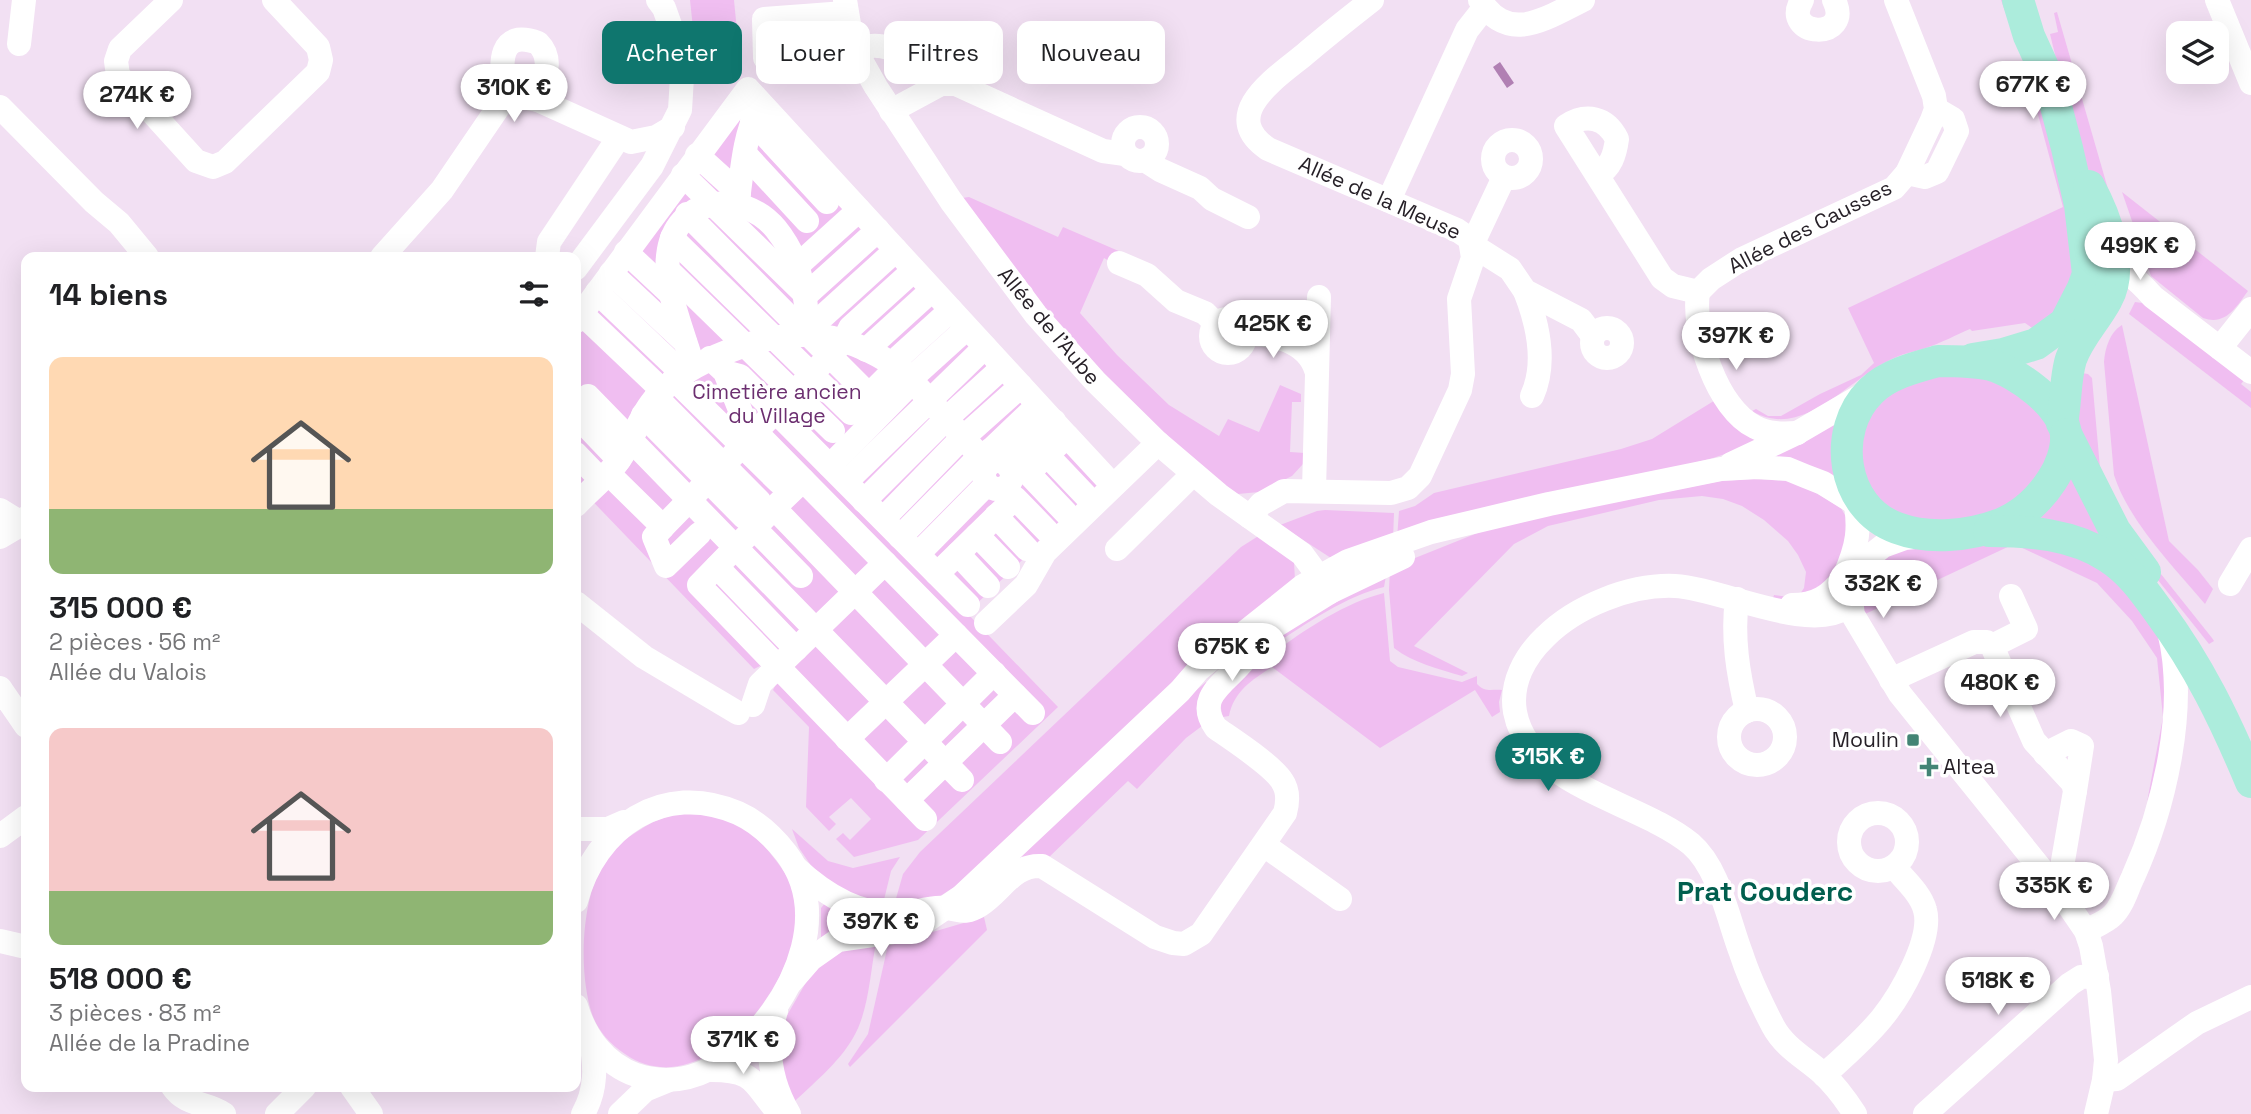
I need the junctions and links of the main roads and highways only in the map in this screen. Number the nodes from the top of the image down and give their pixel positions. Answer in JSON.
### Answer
{"nodes":[{"id":1,"x":2018,"y":0,"type":"edge"},
{"id":2,"x":2037,"y":0,"type":"edge"},
{"id":3,"x":2049,"y":80,"type":"junction"},
{"id":4,"x":2101,"y":271,"type":"junction"},
{"id":5,"x":1961,"y":360,"type":"junction"},
{"id":6,"x":2064,"y":429,"type":"junction"},
{"id":7,"x":1977,"y":531,"type":"junction"},
{"id":8,"x":2251,"y":752,"type":"edge"},
{"id":9,"x":2251,"y":782,"type":"edge"}],
"edges":[{"from":1,"to":3,"type":"main road"},
{"from":2,"to":3,"type":"main road"},
{"from":3,"to":4,"type":"main road"},
{"from":4,"to":5,"type":"main road"},
{"from":4,"to":6,"type":"main road"},
{"from":5,"to":6,"type":"main road"},
{"from":5,"to":7,"type":"main road"},
{"from":6,"to":7,"type":"main road"},
{"from":6,"to":8,"type":"main road"},
{"from":7,"to":9,"type":"main road"}]}
